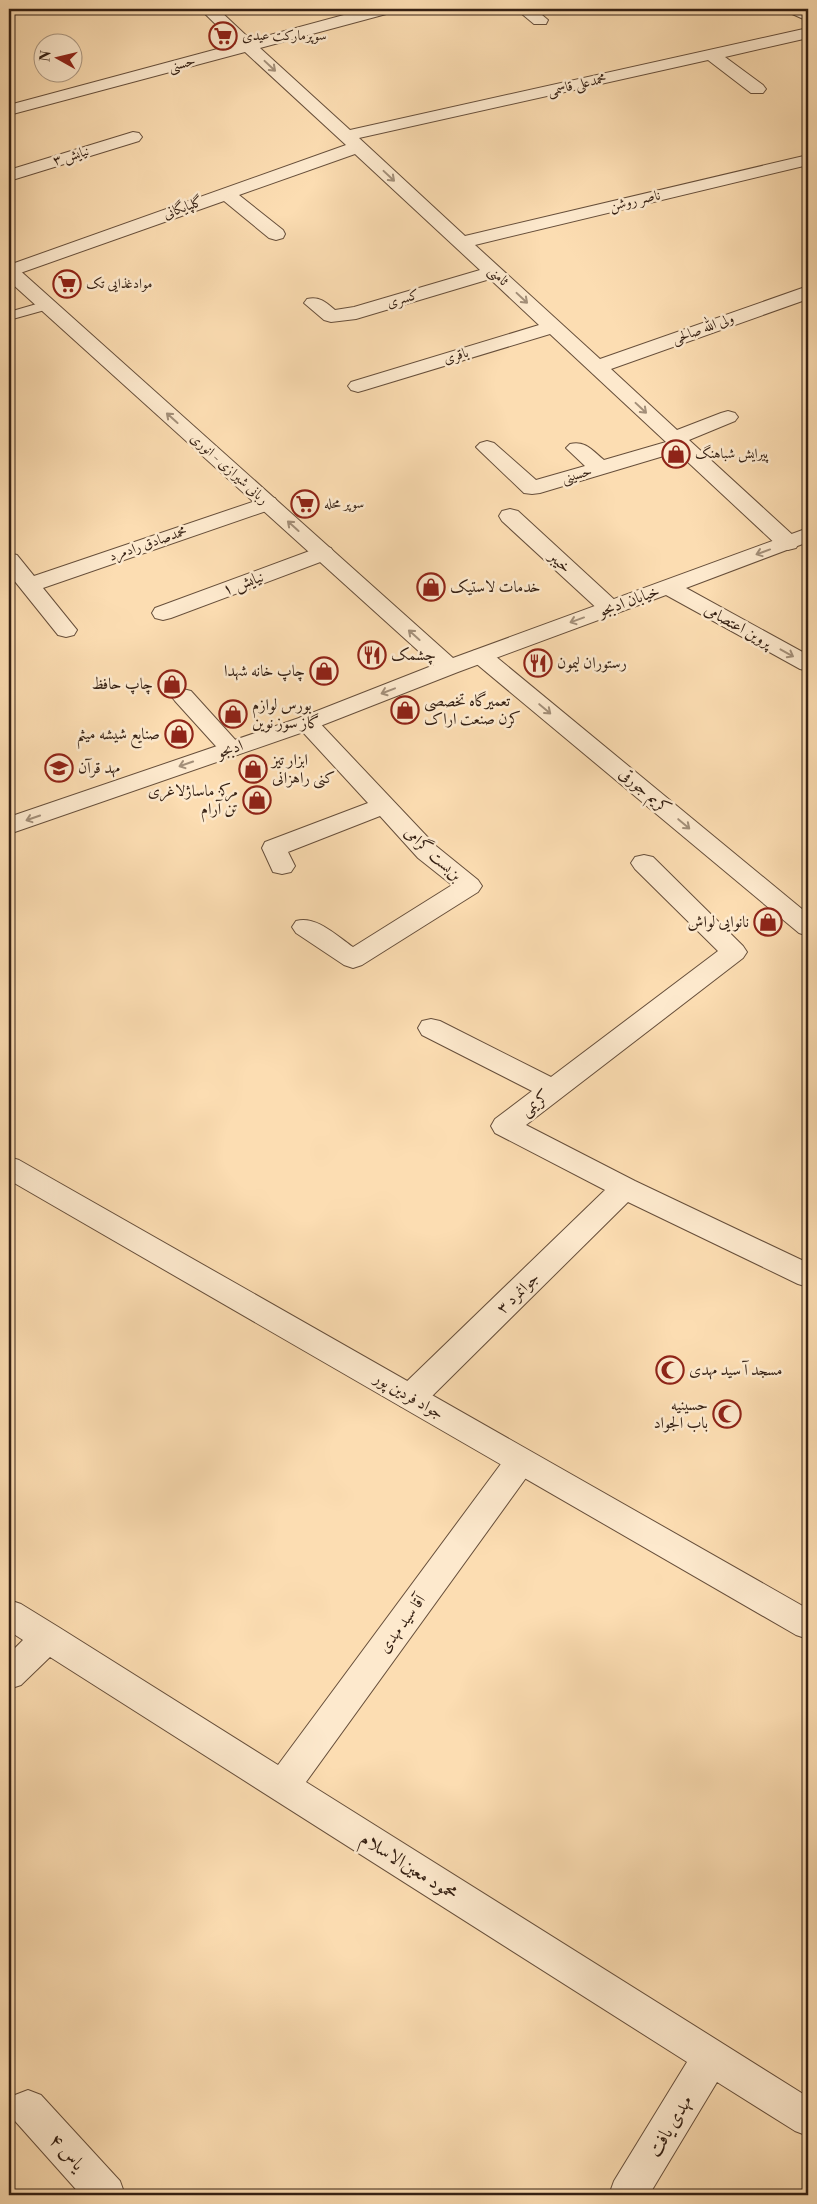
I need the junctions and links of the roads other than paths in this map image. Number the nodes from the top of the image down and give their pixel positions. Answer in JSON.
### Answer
{"nodes":[{"id":1,"x":208,"y":9,"type":"edge"},
{"id":2,"x":384,"y":9,"type":"edge"},
{"id":3,"x":524,"y":9,"type":"edge"},
{"id":4,"x":796,"y":9,"type":"edge"},
{"id":5,"x":808,"y":16,"type":"edge"},
{"id":6,"x":540,"y":20,"type":"dead end"},
{"id":7,"x":808,"y":33,"type":"edge"},
{"id":8,"x":249,"y":46,"type":"junction"},
{"id":9,"x":711,"y":54,"type":"junction"},
{"id":10,"x":757,"y":89,"type":"dead end"},
{"id":11,"x":9,"y":110,"type":"edge"},
{"id":12,"x":133,"y":137,"type":"dead end"},
{"id":13,"x":352,"y":142,"type":"junction"},
{"id":14,"x":808,"y":160,"type":"edge"},
{"id":15,"x":9,"y":176,"type":"edge"},
{"id":16,"x":225,"y":193,"type":"junction"},
{"id":17,"x":276,"y":234,"type":"dead end"},
{"id":18,"x":462,"y":242,"type":"junction"},
{"id":19,"x":9,"y":271,"type":"edge"},
{"id":20,"x":494,"y":272,"type":"junction"},
{"id":21,"x":808,"y":292,"type":"edge"},
{"id":22,"x":314,"y":303,"type":"dead end"},
{"id":23,"x":46,"y":305,"type":"junction"},
{"id":24,"x":9,"y":316,"type":"edge"},
{"id":25,"x":554,"y":327,"type":"junction"},
{"id":26,"x":597,"y":367,"type":"junction"},
{"id":27,"x":358,"y":386,"type":"dead end"},
{"id":28,"x":728,"y":417,"type":"dead end"},
{"id":29,"x":677,"y":441,"type":"junction"},
{"id":30,"x":487,"y":446,"type":"dead end"},
{"id":31,"x":577,"y":448,"type":"dead end"},
{"id":32,"x":600,"y":468,"type":"junction"},
{"id":33,"x":267,"y":503,"type":"junction"},
{"id":34,"x":510,"y":516,"type":"dead end"},
{"id":35,"x":798,"y":539,"type":"edge"},
{"id":36,"x":323,"y":553,"type":"junction"},
{"id":37,"x":9,"y":560,"type":"edge"},
{"id":38,"x":29,"y":585,"type":"junction"},
{"id":39,"x":668,"y":587,"type":"junction"},
{"id":40,"x":610,"y":608,"type":"junction"},
{"id":41,"x":163,"y":613,"type":"dead end"},
{"id":42,"x":66,"y":630,"type":"dead end"},
{"id":43,"x":481,"y":656,"type":"junction"},
{"id":44,"x":808,"y":664,"type":"edge"},
{"id":45,"x":450,"y":667,"type":"junction"},
{"id":46,"x":183,"y":696,"type":"dead end"},
{"id":47,"x":307,"y":723,"type":"junction"},
{"id":48,"x":231,"y":749,"type":"junction"},
{"id":49,"x":384,"y":806,"type":"junction"},
{"id":50,"x":9,"y":826,"type":"edge"},
{"id":51,"x":644,"y":863,"type":"dead end"},
{"id":52,"x":282,"y":866,"type":"dead end"},
{"id":53,"x":802,"y":913,"type":"edge"},
{"id":54,"x":305,"y":927,"type":"dead end"},
{"id":55,"x":431,"y":1028,"type":"dead end"},
{"id":56,"x":552,"y":1090,"type":"junction"},
{"id":57,"x":9,"y":1168,"type":"edge"},
{"id":58,"x":625,"y":1188,"type":"junction"},
{"id":59,"x":808,"y":1276,"type":"edge"},
{"id":60,"x":411,"y":1397,"type":"junction"},
{"id":61,"x":520,"y":1462,"type":"junction"},
{"id":62,"x":9,"y":1614,"type":"edge"},
{"id":63,"x":808,"y":1625,"type":"edge"},
{"id":64,"x":48,"y":1638,"type":"junction"},
{"id":65,"x":9,"y":1675,"type":"edge"},
{"id":66,"x":283,"y":1786,"type":"junction"},
{"id":67,"x":711,"y":2057,"type":"junction"},
{"id":68,"x":28,"y":2108,"type":"dead end"},
{"id":69,"x":808,"y":2118,"type":"edge"},
{"id":70,"x":106,"y":2195,"type":"edge"},
{"id":71,"x":628,"y":2195,"type":"edge"}],
"edges":[{"from":1,"to":8,"type":"street","name":"ثامنی"},
{"from":2,"to":8,"type":"street","name":"حسنی"},
{"from":3,"to":6,"type":"street"},
{"from":4,"to":5,"type":"street"},
{"from":7,"to":9,"type":"street","name":"محمدعلی قاسمی"},
{"from":8,"to":11,"type":"street","name":"حسنی"},
{"from":8,"to":13,"type":"street","name":"ثامنی","one_way":true},
{"from":9,"to":10,"type":"street"},
{"from":9,"to":13,"type":"street","name":"محمدعلی قاسمی"},
{"from":12,"to":15,"type":"street","name":"نیایش ۳"},
{"from":13,"to":16,"type":"street","name":"گلپایگانی"},
{"from":13,"to":18,"type":"street","name":"ثامنی","one_way":true},
{"from":14,"to":18,"type":"street","name":"ناصر روشن"},
{"from":16,"to":17,"type":"street"},
{"from":16,"to":19,"type":"street","name":"گلپایگانی"},
{"from":18,"to":20,"type":"street","name":"ثامنی"},
{"from":19,"to":23,"type":"street","name":"ربانی شیرازی - انوری"},
{"from":20,"to":22,"type":"street","name":"کسری"},
{"from":20,"to":25,"type":"street","name":"ثامنی","one_way":true},
{"from":21,"to":26,"type":"street","name":"ولی الله صالحی"},
{"from":23,"to":24,"type":"lane"},
{"from":33,"to":23,"type":"street","name":"ربانی شیرازی - انوری","one_way":true},
{"from":25,"to":26,"type":"street","name":"ثامنی"},
{"from":25,"to":27,"type":"street","name":"باقری"},
{"from":26,"to":29,"type":"street","name":"ثامنی","one_way":true},
{"from":28,"to":29,"type":"street","name":"حسینی"},
{"from":29,"to":32,"type":"street","name":"حسینی"},
{"from":29,"to":35,"type":"street","name":"ثامنی"},
{"from":30,"to":32,"type":"street","name":"حسینی"},
{"from":31,"to":32,"type":"street"},
{"from":36,"to":33,"type":"street","name":"ربانی شیرازی - انوری","one_way":true},
{"from":33,"to":38,"type":"street","name":"محمدصادق رادمرد"},
{"from":34,"to":40,"type":"street","name":"خیبر"},
{"from":35,"to":39,"type":"street","name":"خیابان ادبجو","one_way":true},
{"from":36,"to":41,"type":"street","name":"نیایش ۱"},
{"from":45,"to":36,"type":"street","name":"ربانی شیرازی - انوری","one_way":true},
{"from":37,"to":38,"type":"street"},
{"from":38,"to":42,"type":"street"},
{"from":39,"to":40,"type":"street","name":"خیابان ادبجو"},
{"from":39,"to":44,"type":"street","name":"پروین اعتصامی","one_way":true},
{"from":40,"to":43,"type":"street","name":"خیابان ادبجو","one_way":true},
{"from":43,"to":45,"type":"street","name":"خیابان ادبجو"},
{"from":43,"to":53,"type":"street","name":"کریم جورقی","one_way":true},
{"from":45,"to":47,"type":"street","name":"ادبجو","one_way":true},
{"from":46,"to":48,"type":"street"},
{"from":47,"to":48,"type":"street","name":"ادبجو"},
{"from":47,"to":49,"type":"street","name":"بن‌بست گرامی"},
{"from":48,"to":50,"type":"street","name":"ادبجو","one_way":true},
{"from":49,"to":52,"type":"street"},
{"from":49,"to":54,"type":"street","name":"بن‌بست گرامی"},
{"from":51,"to":56,"type":"street","name":"کریمی"},
{"from":55,"to":56,"type":"street"},
{"from":56,"to":58,"type":"street","name":"کریمی"},
{"from":57,"to":60,"type":"street","name":"جواد فردین پور"},
{"from":58,"to":59,"type":"street","name":"کریمی"},
{"from":58,"to":60,"type":"street","name":"جوانمرد ۳"},
{"from":60,"to":61,"type":"street","name":"جواد فردین پور"},
{"from":61,"to":63,"type":"street","name":"جواد فردین پور"},
{"from":61,"to":66,"type":"street","name":"آقا سید مهدی"},
{"from":62,"to":64,"type":"street","name":"محمود معین‌الاسلام"},
{"from":64,"to":65,"type":"street"},
{"from":64,"to":66,"type":"street","name":"محمود معین‌الاسلام"},
{"from":66,"to":67,"type":"street","name":"محمود معین‌الاسلام"},
{"from":67,"to":69,"type":"street","name":"محمود معین‌الاسلام"},
{"from":67,"to":71,"type":"street","name":"مهدی یافت"},
{"from":68,"to":70,"type":"street","name":"یاس ۴"}]}
